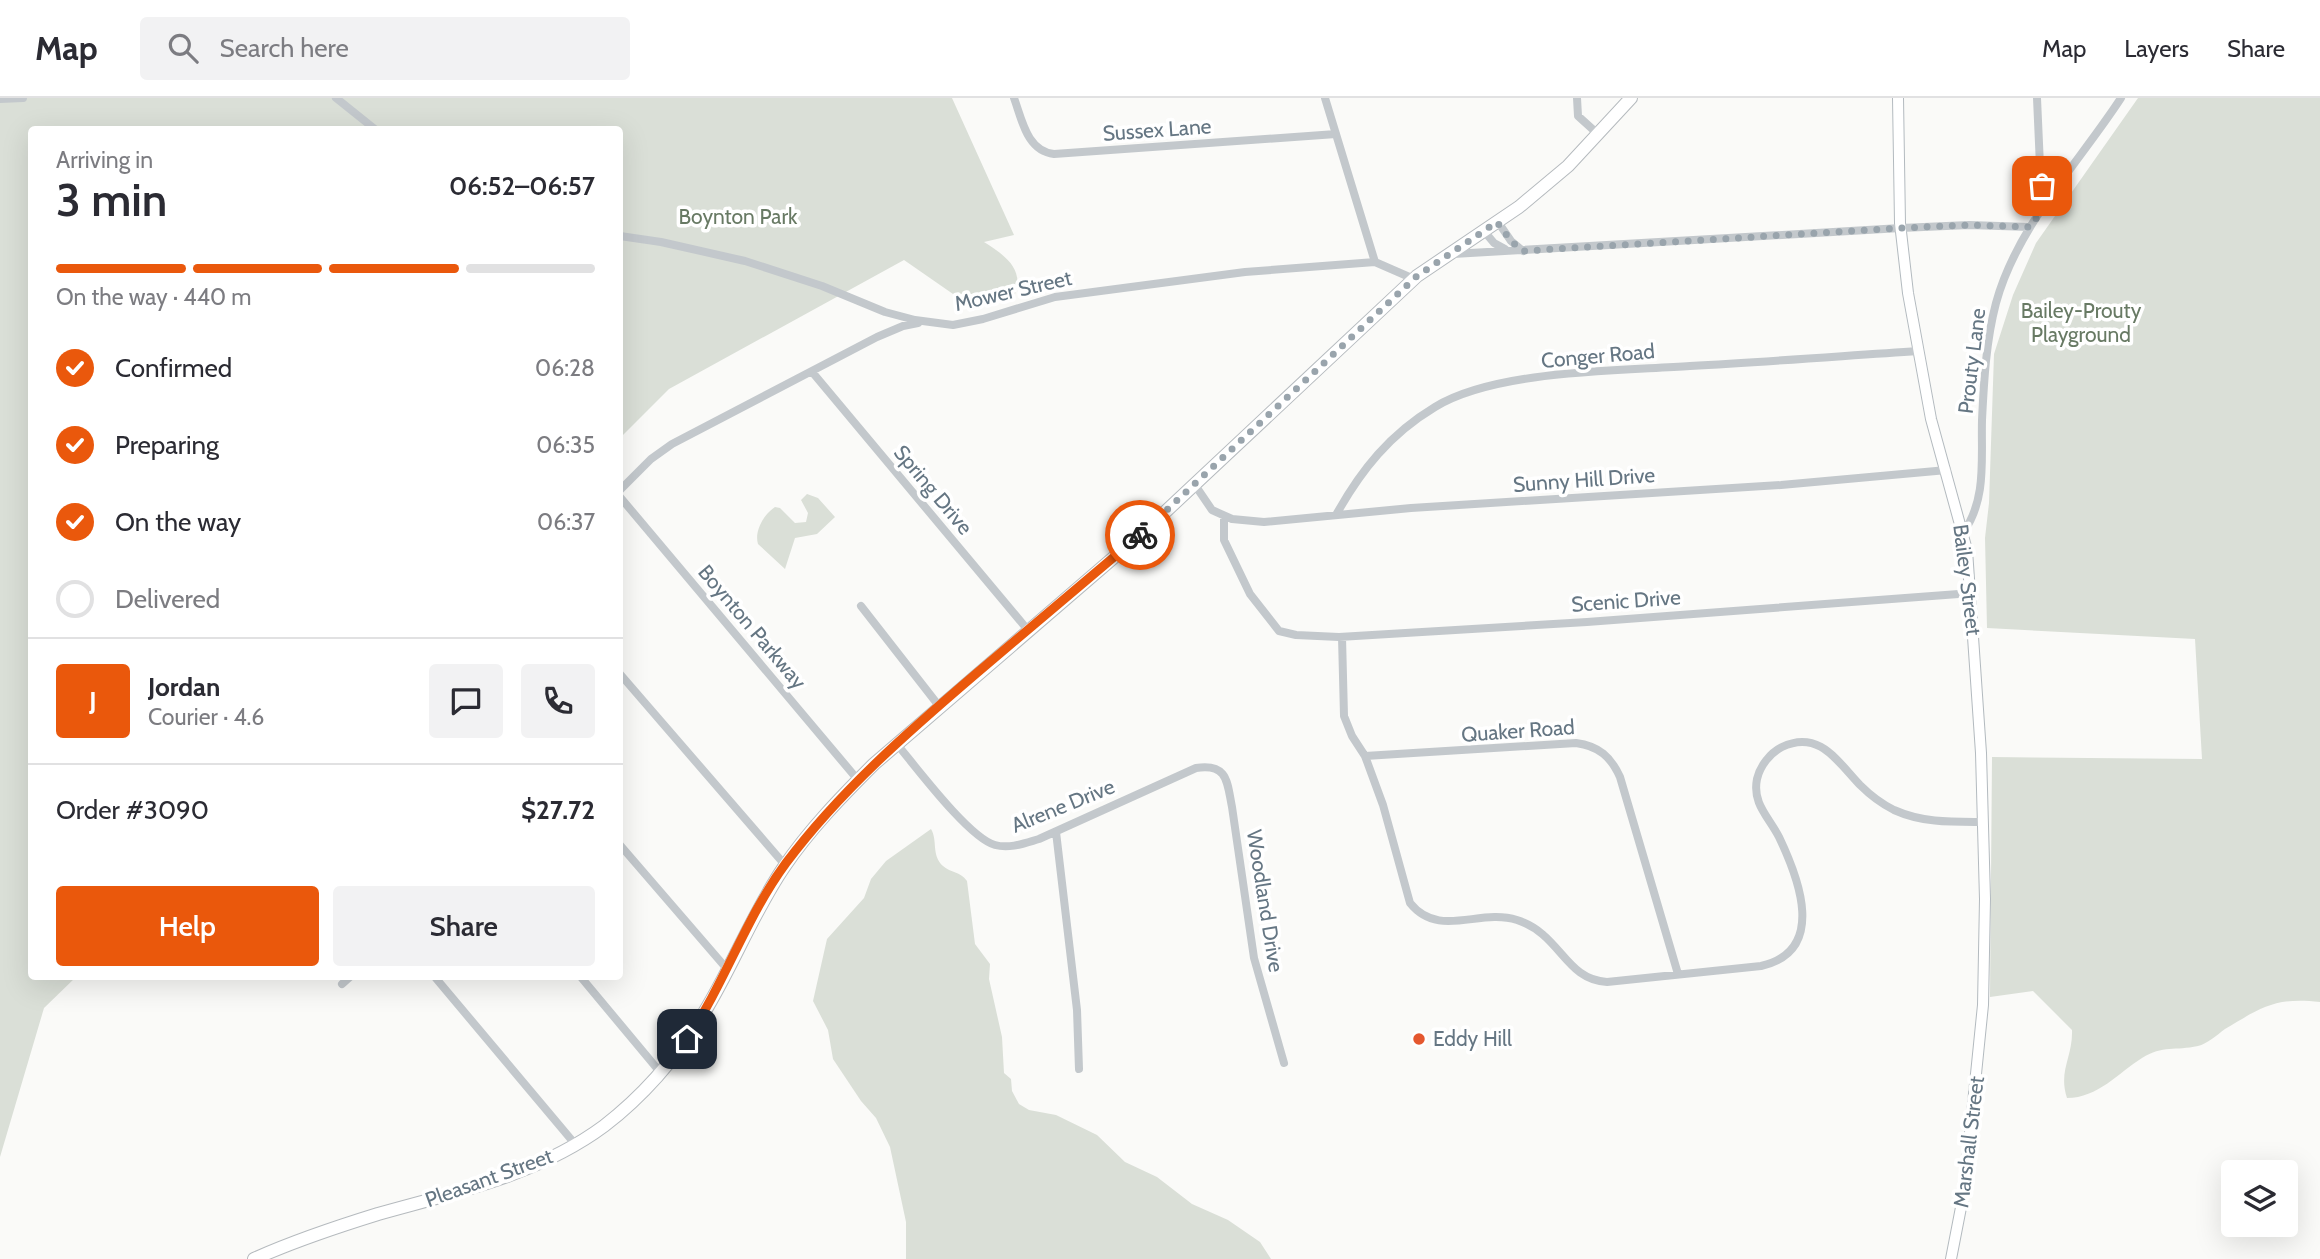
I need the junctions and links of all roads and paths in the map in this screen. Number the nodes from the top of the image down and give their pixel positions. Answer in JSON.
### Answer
{"nodes":[{"id":1,"x":23,"y":98,"type":"edge"},
{"id":2,"x":336,"y":98,"type":"edge"},
{"id":3,"x":1014,"y":98,"type":"edge"},
{"id":4,"x":1325,"y":98,"type":"edge"},
{"id":5,"x":1577,"y":98,"type":"edge"},
{"id":6,"x":1630,"y":98,"type":"edge"},
{"id":7,"x":1898,"y":98,"type":"edge"},
{"id":8,"x":2037,"y":98,"type":"edge"},
{"id":9,"x":2121,"y":98,"type":"edge"},
{"id":10,"x":0,"y":99,"type":"edge"},
{"id":11,"x":371,"y":126,"type":"edge"},
{"id":12,"x":1336,"y":134,"type":"junction"},
{"id":13,"x":1599,"y":135,"type":"junction"},
{"id":14,"x":2045,"y":206,"type":"junction"},
{"id":15,"x":1497,"y":222,"type":"junction"},
{"id":16,"x":2030,"y":227,"type":"junction"},
{"id":17,"x":1901,"y":228,"type":"junction"},
{"id":18,"x":1484,"y":231,"type":"junction"},
{"id":19,"x":623,"y":236,"type":"edge"},
{"id":20,"x":1510,"y":251,"type":"junction"},
{"id":21,"x":1523,"y":251,"type":"junction"},
{"id":22,"x":1448,"y":254,"type":"junction"},
{"id":23,"x":1375,"y":262,"type":"junction"},
{"id":24,"x":1414,"y":279,"type":"junction"},
{"id":25,"x":925,"y":322,"type":"junction"},
{"id":26,"x":1918,"y":351,"type":"junction"},
{"id":27,"x":813,"y":373,"type":"junction"},
{"id":28,"x":1947,"y":470,"type":"junction"},
{"id":29,"x":1195,"y":485,"type":"junction"},
{"id":30,"x":623,"y":487,"type":"edge"},
{"id":31,"x":623,"y":501,"type":"edge"},
{"id":32,"x":1336,"y":515,"type":"junction"},
{"id":33,"x":1224,"y":516,"type":"junction"},
{"id":34,"x":1963,"y":533,"type":"junction"},
{"id":35,"x":1972,"y":593,"type":"junction"},
{"id":36,"x":861,"y":606,"type":"dead end"},
{"id":37,"x":1027,"y":629,"type":"junction"},
{"id":38,"x":1342,"y":637,"type":"junction"},
{"id":39,"x":623,"y":677,"type":"edge"},
{"id":40,"x":939,"y":706,"type":"junction"},
{"id":41,"x":896,"y":743,"type":"junction"},
{"id":42,"x":1365,"y":757,"type":"junction"},
{"id":43,"x":1196,"y":768,"type":"joint"},
{"id":44,"x":858,"y":780,"type":"junction"},
{"id":45,"x":1983,"y":822,"type":"junction"},
{"id":46,"x":1056,"y":832,"type":"junction"},
{"id":47,"x":623,"y":849,"type":"edge"},
{"id":48,"x":785,"y":865,"type":"junction"},
{"id":49,"x":727,"y":970,"type":"junction"},
{"id":50,"x":1678,"y":974,"type":"junction"},
{"id":51,"x":346,"y":980,"type":"edge"},
{"id":52,"x":437,"y":980,"type":"edge"},
{"id":53,"x":583,"y":980,"type":"edge"},
{"id":54,"x":342,"y":984,"type":"dead end"},
{"id":55,"x":1982,"y":1025,"type":"joint"},
{"id":56,"x":1284,"y":1063,"type":"dead end"},
{"id":57,"x":1079,"y":1069,"type":"dead end"},
{"id":58,"x":660,"y":1072,"type":"junction"},
{"id":59,"x":575,"y":1144,"type":"junction"},
{"id":60,"x":254,"y":1259,"type":"edge"},
{"id":61,"x":1951,"y":1259,"type":"edge"}],
"edges":[{"from":1,"to":10,"type":"street"},
{"from":2,"to":11,"type":"street"},
{"from":3,"to":12,"type":"street","name":"Sussex Lane"},
{"from":4,"to":12,"type":"street"},
{"from":5,"to":13,"type":"street"},
{"from":6,"to":13,"type":"main road","name":"Pleasant Street"},
{"from":7,"to":17,"type":"street","name":"Bailey Street"},
{"from":8,"to":14,"type":"street"},
{"from":9,"to":14,"type":"street","name":"Prouty Lane"},
{"from":12,"to":23,"type":"street"},
{"from":13,"to":15,"type":"main road","name":"Pleasant Street"},
{"from":14,"to":16,"type":"street","name":"Prouty Lane"},
{"from":15,"to":18,"type":"main road","name":"Pleasant Street"},
{"from":15,"to":21,"type":"street"},
{"from":16,"to":17,"type":"street"},
{"from":16,"to":34,"type":"street","name":"Prouty Lane"},
{"from":17,"to":21,"type":"street"},
{"from":17,"to":26,"type":"street","name":"Bailey Street"},
{"from":18,"to":20,"type":"street"},
{"from":18,"to":22,"type":"main road","name":"Pleasant Street"},
{"from":19,"to":25,"type":"street"},
{"from":20,"to":21,"type":"street"},
{"from":20,"to":22,"type":"street"},
{"from":22,"to":24,"type":"main road","name":"Pleasant Street"},
{"from":23,"to":24,"type":"street","name":"Mower Street"},
{"from":23,"to":25,"type":"street","name":"Mower Street"},
{"from":24,"to":29,"type":"main road","name":"Pleasant Street"},
{"from":25,"to":27,"type":"street","name":"Mower Street"},
{"from":26,"to":28,"type":"street","name":"Bailey Street"},
{"from":26,"to":32,"type":"street","name":"Conger Road"},
{"from":27,"to":30,"type":"street","name":"Mower Street"},
{"from":27,"to":37,"type":"street","name":"Spring Drive"},
{"from":28,"to":32,"type":"street","name":"Sunny Hill Drive"},
{"from":28,"to":34,"type":"street","name":"Bailey Street"},
{"from":29,"to":33,"type":"street"},
{"from":29,"to":37,"type":"main road","name":"Pleasant Street"},
{"from":31,"to":44,"type":"street","name":"Boynton Parkway"},
{"from":32,"to":33,"type":"street","name":"Sunny Hill Drive"},
{"from":33,"to":38,"type":"street","name":"Scenic Drive"},
{"from":34,"to":35,"type":"street","name":"Bailey Street"},
{"from":35,"to":38,"type":"street","name":"Scenic Drive"},
{"from":35,"to":45,"type":"street","name":"Bailey Street"},
{"from":36,"to":40,"type":"street"},
{"from":37,"to":40,"type":"main road","name":"Pleasant Street"},
{"from":38,"to":42,"type":"street"},
{"from":39,"to":48,"type":"street"},
{"from":40,"to":41,"type":"main road","name":"Pleasant Street"},
{"from":41,"to":44,"type":"main road","name":"Pleasant Street"},
{"from":41,"to":46,"type":"street","name":"Alrene Drive"},
{"from":42,"to":50,"type":"street"},
{"from":42,"to":50,"type":"street","name":"Quaker Road"},
{"from":43,"to":46,"type":"street","name":"Alrene Drive"},
{"from":43,"to":56,"type":"street","name":"Woodland Drive"},
{"from":44,"to":48,"type":"main road","name":"Pleasant Street"},
{"from":45,"to":50,"type":"street"},
{"from":45,"to":55,"type":"street","name":"Bailey Street"},
{"from":46,"to":57,"type":"street"},
{"from":47,"to":49,"type":"street"},
{"from":48,"to":49,"type":"main road","name":"Pleasant Street"},
{"from":49,"to":58,"type":"main road","name":"Pleasant Street"},
{"from":51,"to":54,"type":"street"},
{"from":52,"to":59,"type":"street"},
{"from":53,"to":58,"type":"street"},
{"from":55,"to":61,"type":"street","name":"Marshall Street"},
{"from":58,"to":59,"type":"main road","name":"Pleasant Street"},
{"from":59,"to":60,"type":"main road","name":"Pleasant Street"}]}
